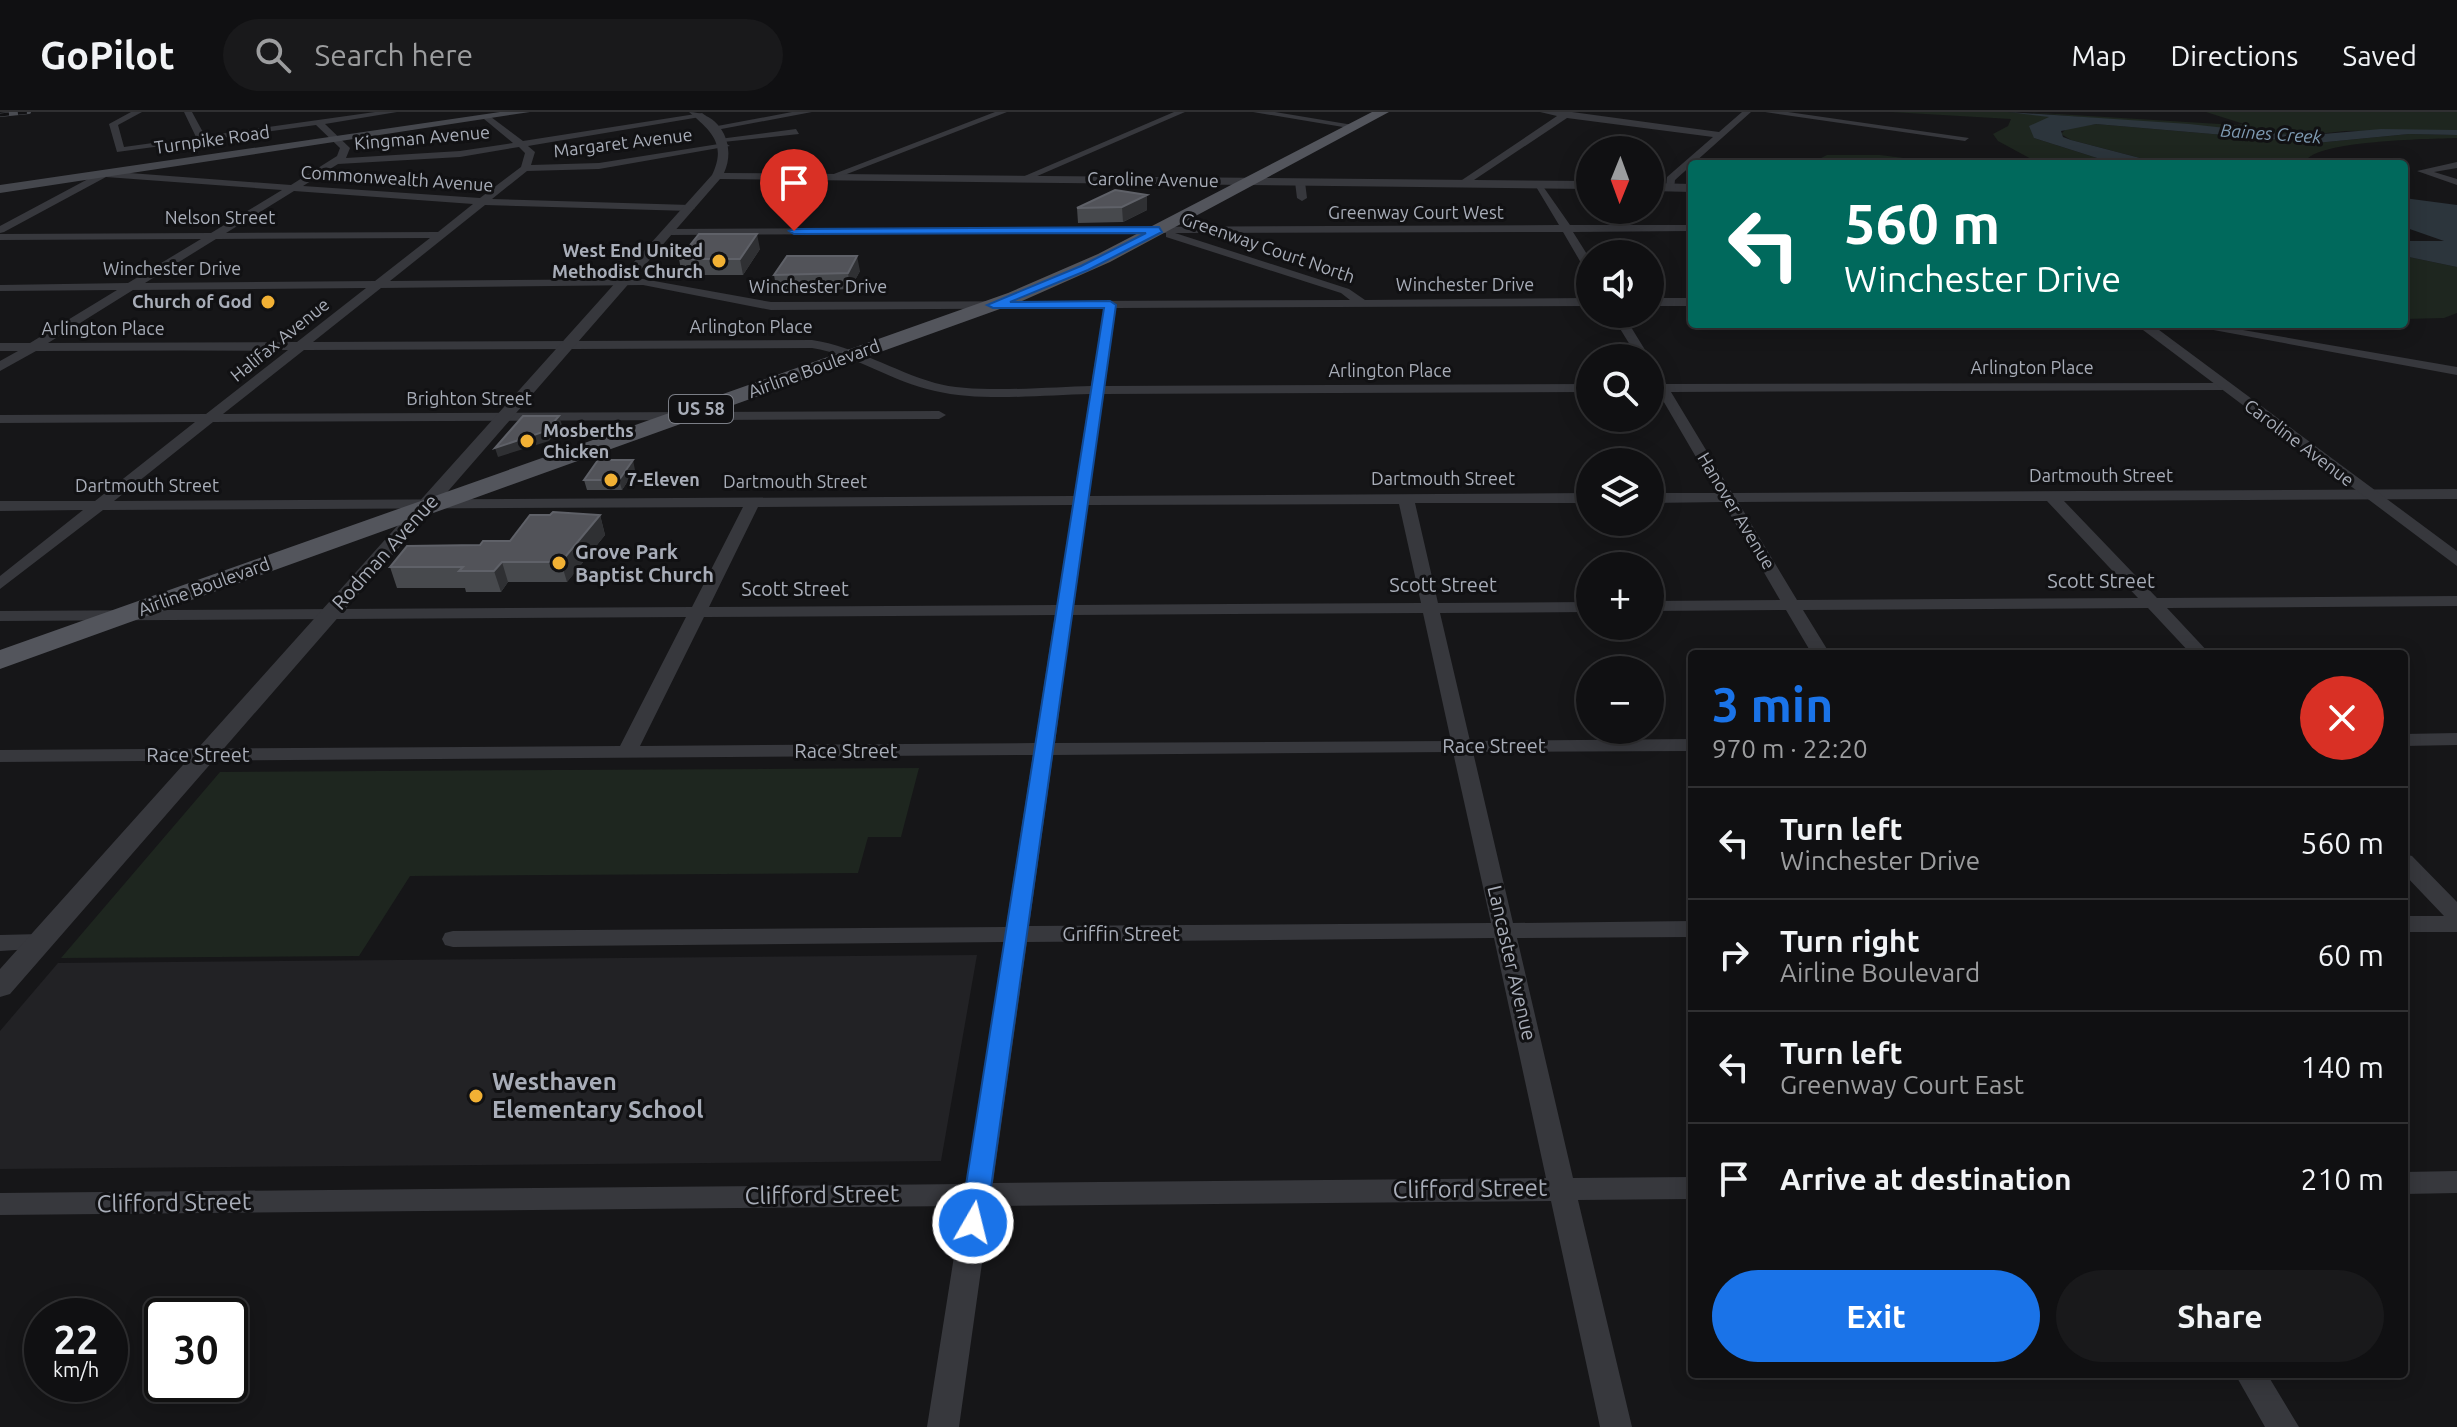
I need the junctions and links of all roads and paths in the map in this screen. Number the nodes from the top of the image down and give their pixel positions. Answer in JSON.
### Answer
{"nodes":[{"id":1,"x":138,"y":112,"type":"edge"},
{"id":2,"x":188,"y":112,"type":"edge"},
{"id":3,"x":393,"y":112,"type":"edge"},
{"id":4,"x":524,"y":112,"type":"edge"},
{"id":5,"x":808,"y":112,"type":"edge"},
{"id":6,"x":1003,"y":112,"type":"edge"},
{"id":7,"x":1181,"y":112,"type":"edge"},
{"id":8,"x":1257,"y":112,"type":"edge"},
{"id":9,"x":1382,"y":112,"type":"edge"},
{"id":10,"x":1544,"y":112,"type":"edge"},
{"id":11,"x":1747,"y":112,"type":"edge"},
{"id":12,"x":1769,"y":112,"type":"edge"},
{"id":13,"x":1567,"y":113,"type":"edge"},
{"id":14,"x":698,"y":114,"type":"edge"},
{"id":15,"x":784,"y":116,"type":"junction"},
{"id":16,"x":487,"y":117,"type":"junction"},
{"id":17,"x":1355,"y":121,"type":"edge"},
{"id":18,"x":319,"y":123,"type":"junction"},
{"id":19,"x":716,"y":127,"type":"junction"},
{"id":20,"x":1720,"y":135,"type":"junction"},
{"id":21,"x":1965,"y":138,"type":"dead end"},
{"id":22,"x":202,"y":139,"type":"junction"},
{"id":23,"x":337,"y":140,"type":"junction"},
{"id":24,"x":724,"y":142,"type":"junction"},
{"id":25,"x":522,"y":144,"type":"junction"},
{"id":26,"x":1692,"y":160,"type":"edge"},
{"id":27,"x":335,"y":161,"type":"junction"},
{"id":28,"x":1688,"y":163,"type":"edge"},
{"id":29,"x":2457,"y":165,"type":"edge"},
{"id":30,"x":525,"y":168,"type":"junction"},
{"id":31,"x":103,"y":174,"type":"junction"},
{"id":32,"x":717,"y":176,"type":"junction"},
{"id":33,"x":831,"y":177,"type":"junction"},
{"id":34,"x":1025,"y":178,"type":"junction"},
{"id":35,"x":1242,"y":181,"type":"junction"},
{"id":36,"x":1300,"y":182,"type":"junction"},
{"id":37,"x":2457,"y":182,"type":"edge"},
{"id":38,"x":1462,"y":184,"type":"junction"},
{"id":39,"x":1540,"y":185,"type":"junction"},
{"id":40,"x":1576,"y":185,"type":"edge"},
{"id":41,"x":1664,"y":187,"type":"edge"},
{"id":42,"x":1671,"y":187,"type":"junction"},
{"id":43,"x":292,"y":188,"type":"junction"},
{"id":44,"x":1688,"y":188,"type":"edge"},
{"id":45,"x":0,"y":189,"type":"edge"},
{"id":46,"x":1302,"y":198,"type":"dead end"},
{"id":47,"x":482,"y":201,"type":"junction"},
{"id":48,"x":690,"y":208,"type":"junction"},
{"id":49,"x":1566,"y":228,"type":"junction"},
{"id":50,"x":1688,"y":228,"type":"edge"},
{"id":51,"x":0,"y":230,"type":"edge"},
{"id":52,"x":1150,"y":230,"type":"junction"},
{"id":53,"x":668,"y":232,"type":"junction"},
{"id":54,"x":440,"y":235,"type":"junction"},
{"id":55,"x":214,"y":236,"type":"junction"},
{"id":56,"x":0,"y":237,"type":"edge"},
{"id":57,"x":1576,"y":245,"type":"edge"},
{"id":58,"x":622,"y":285,"type":"junction"},
{"id":59,"x":376,"y":286,"type":"junction"},
{"id":60,"x":131,"y":287,"type":"junction"},
{"id":61,"x":0,"y":288,"type":"edge"},
{"id":62,"x":1576,"y":302,"type":"edge"},
{"id":63,"x":1664,"y":302,"type":"edge"},
{"id":64,"x":1688,"y":302,"type":"edge"},
{"id":65,"x":1363,"y":304,"type":"junction"},
{"id":66,"x":967,"y":305,"type":"junction"},
{"id":67,"x":993,"y":305,"type":"junction"},
{"id":68,"x":1110,"y":305,"type":"junction"},
{"id":69,"x":2147,"y":328,"type":"edge"},
{"id":70,"x":2210,"y":328,"type":"edge"},
{"id":71,"x":569,"y":345,"type":"junction"},
{"id":72,"x":301,"y":346,"type":"junction"},
{"id":73,"x":0,"y":347,"type":"edge"},
{"id":74,"x":32,"y":347,"type":"junction"},
{"id":75,"x":849,"y":352,"type":"junction"},
{"id":76,"x":0,"y":367,"type":"edge"},
{"id":77,"x":2457,"y":371,"type":"edge"},
{"id":78,"x":2222,"y":386,"type":"junction"},
{"id":79,"x":1576,"y":388,"type":"edge"},
{"id":80,"x":1664,"y":388,"type":"edge"},
{"id":81,"x":1097,"y":390,"type":"junction"},
{"id":82,"x":1664,"y":400,"type":"edge"},
{"id":83,"x":939,"y":415,"type":"dead end"},
{"id":84,"x":653,"y":416,"type":"junction"},
{"id":85,"x":683,"y":416,"type":"junction"},
{"id":86,"x":505,"y":417,"type":"junction"},
{"id":87,"x":212,"y":418,"type":"junction"},
{"id":88,"x":0,"y":419,"type":"edge"},
{"id":89,"x":2368,"y":494,"type":"junction"},
{"id":90,"x":2457,"y":494,"type":"edge"},
{"id":91,"x":2051,"y":496,"type":"junction"},
{"id":92,"x":1576,"y":498,"type":"edge"},
{"id":93,"x":1664,"y":498,"type":"edge"},
{"id":94,"x":1728,"y":498,"type":"junction"},
{"id":95,"x":432,"y":499,"type":"junction"},
{"id":96,"x":1406,"y":499,"type":"junction"},
{"id":97,"x":1081,"y":501,"type":"junction"},
{"id":98,"x":753,"y":502,"type":"junction"},
{"id":99,"x":0,"y":506,"type":"edge"},
{"id":100,"x":100,"y":506,"type":"junction"},
{"id":101,"x":398,"y":506,"type":"junction"},
{"id":102,"x":2457,"y":560,"type":"edge"},
{"id":103,"x":0,"y":584,"type":"edge"},
{"id":104,"x":2457,"y":601,"type":"edge"},
{"id":105,"x":2151,"y":603,"type":"junction"},
{"id":106,"x":1793,"y":605,"type":"junction"},
{"id":107,"x":1664,"y":606,"type":"edge"},
{"id":108,"x":1576,"y":607,"type":"edge"},
{"id":109,"x":1429,"y":608,"type":"junction"},
{"id":110,"x":1065,"y":610,"type":"junction"},
{"id":111,"x":695,"y":612,"type":"junction"},
{"id":112,"x":330,"y":614,"type":"junction"},
{"id":113,"x":91,"y":615,"type":"junction"},
{"id":114,"x":127,"y":615,"type":"junction"},
{"id":115,"x":0,"y":616,"type":"edge"},
{"id":116,"x":0,"y":647,"type":"edge"},
{"id":117,"x":1819,"y":650,"type":"edge"},
{"id":118,"x":2197,"y":650,"type":"edge"},
{"id":119,"x":0,"y":660,"type":"edge"},
{"id":120,"x":2457,"y":739,"type":"edge"},
{"id":121,"x":2408,"y":740,"type":"edge"},
{"id":122,"x":1688,"y":745,"type":"edge"},
{"id":123,"x":1461,"y":746,"type":"junction"},
{"id":124,"x":1044,"y":749,"type":"junction"},
{"id":125,"x":627,"y":752,"type":"junction"},
{"id":126,"x":205,"y":755,"type":"junction"},
{"id":127,"x":0,"y":756,"type":"edge"},
{"id":128,"x":2408,"y":865,"type":"edge"},
{"id":129,"x":2457,"y":916,"type":"edge"},
{"id":130,"x":2408,"y":924,"type":"edge"},
{"id":131,"x":2457,"y":924,"type":"edge"},
{"id":132,"x":1688,"y":929,"type":"edge"},
{"id":133,"x":1505,"y":931,"type":"junction"},
{"id":134,"x":1017,"y":935,"type":"junction"},
{"id":135,"x":453,"y":939,"type":"dead end"},
{"id":136,"x":40,"y":942,"type":"junction"},
{"id":137,"x":0,"y":943,"type":"edge"},
{"id":138,"x":0,"y":987,"type":"edge"},
{"id":139,"x":2457,"y":1182,"type":"edge"},
{"id":140,"x":2408,"y":1183,"type":"edge"},
{"id":141,"x":1688,"y":1188,"type":"edge"},
{"id":142,"x":1562,"y":1189,"type":"junction"},
{"id":143,"x":977,"y":1194,"type":"junction"},
{"id":144,"x":0,"y":1204,"type":"edge"},
{"id":145,"x":2252,"y":1378,"type":"edge"},
{"id":146,"x":943,"y":1427,"type":"edge"},
{"id":147,"x":1616,"y":1427,"type":"edge"},
{"id":148,"x":2283,"y":1427,"type":"edge"}],
"edges":[{"from":1,"to":22,"type":"street"},
{"from":2,"to":22,"type":"street"},
{"from":3,"to":18,"type":"street"},
{"from":4,"to":16,"type":"main road","name":"Turnpike Road"},
{"from":5,"to":15,"type":"street"},
{"from":6,"to":33,"type":"street"},
{"from":7,"to":34,"type":"street"},
{"from":8,"to":17,"type":"street"},
{"from":9,"to":17,"type":"main road","name":"Airline Boulevard","number":"US 58"},
{"from":10,"to":13,"type":"street"},
{"from":11,"to":20,"type":"street"},
{"from":12,"to":21,"type":"street"},
{"from":13,"to":20,"type":"street"},
{"from":13,"to":38,"type":"street"},
{"from":14,"to":19,"type":"street"},
{"from":14,"to":25,"type":"street","name":"Kingman Avenue"},
{"from":15,"to":19,"type":"street"},
{"from":15,"to":24,"type":"street","name":"Margaret Avenue"},
{"from":16,"to":23,"type":"main road","name":"Turnpike Road"},
{"from":16,"to":25,"type":"street"},
{"from":17,"to":35,"type":"main road","name":"Airline Boulevard","number":"US 58"},
{"from":18,"to":22,"type":"street"},
{"from":18,"to":23,"type":"street"},
{"from":19,"to":24,"type":"street"},
{"from":20,"to":26,"type":"street"},
{"from":23,"to":27,"type":"street"},
{"from":23,"to":31,"type":"main road","name":"Turnpike Road"},
{"from":24,"to":30,"type":"street","name":"Margaret Avenue"},
{"from":24,"to":32,"type":"street","name":"Rodman Avenue"},
{"from":25,"to":27,"type":"street","name":"Kingman Avenue"},
{"from":25,"to":30,"type":"street"},
{"from":27,"to":43,"type":"street"},
{"from":28,"to":42,"type":"street"},
{"from":29,"to":37,"type":"street"},
{"from":30,"to":47,"type":"street","name":"Halifax Avenue"},
{"from":31,"to":43,"type":"street","name":"Commonwealth Avenue"},
{"from":31,"to":45,"type":"main road","name":"Turnpike Road"},
{"from":31,"to":51,"type":"street"},
{"from":32,"to":33,"type":"street","name":"Caroline Avenue"},
{"from":32,"to":48,"type":"street","name":"Rodman Avenue"},
{"from":33,"to":34,"type":"street","name":"Caroline Avenue"},
{"from":34,"to":35,"type":"street","name":"Caroline Avenue"},
{"from":35,"to":36,"type":"street","name":"Caroline Avenue"},
{"from":35,"to":52,"type":"main road","name":"Airline Boulevard","number":"US 58"},
{"from":36,"to":38,"type":"street","name":"Caroline Avenue"},
{"from":36,"to":46,"type":"street"},
{"from":38,"to":39,"type":"street","name":"Caroline Avenue"},
{"from":39,"to":40,"type":"street","name":"Caroline Avenue"},
{"from":39,"to":49,"type":"street"},
{"from":41,"to":42,"type":"street"},
{"from":42,"to":44,"type":"street"},
{"from":43,"to":47,"type":"street","name":"Commonwealth Avenue"},
{"from":43,"to":55,"type":"street"},
{"from":47,"to":48,"type":"street","name":"Commonwealth Avenue"},
{"from":47,"to":54,"type":"street","name":"Halifax Avenue"},
{"from":48,"to":53,"type":"street","name":"Rodman Avenue"},
{"from":49,"to":50,"type":"street","name":"Greenway Court West"},
{"from":49,"to":52,"type":"street","name":"Greenway Court West"},
{"from":49,"to":57,"type":"street"},
{"from":52,"to":53,"type":"street","name":"Greenway Court West"},
{"from":52,"to":65,"type":"street","name":"Greenway Court North"},
{"from":52,"to":66,"type":"main road","name":"Airline Boulevard","number":"US 58"},
{"from":52,"to":67,"type":"main road","name":"Airline Boulevard","number":"US 58"},
{"from":53,"to":58,"type":"street","name":"Rodman Avenue"},
{"from":54,"to":55,"type":"street","name":"Nelson Street"},
{"from":54,"to":59,"type":"street","name":"Halifax Avenue"},
{"from":55,"to":56,"type":"street","name":"Nelson Street"},
{"from":55,"to":60,"type":"street"},
{"from":58,"to":59,"type":"street","name":"Winchester Drive"},
{"from":58,"to":66,"type":"street","name":"Winchester Drive"},
{"from":58,"to":71,"type":"street","name":"Rodman Avenue"},
{"from":59,"to":60,"type":"street","name":"Winchester Drive"},
{"from":59,"to":72,"type":"street","name":"Halifax Avenue"},
{"from":60,"to":61,"type":"street","name":"Winchester Drive"},
{"from":60,"to":74,"type":"street"},
{"from":62,"to":65,"type":"street","name":"Winchester Drive"},
{"from":63,"to":64,"type":"street"},
{"from":65,"to":68,"type":"street","name":"Winchester Drive"},
{"from":66,"to":67,"type":"street","name":"Winchester Drive"},
{"from":66,"to":75,"type":"main road","name":"Airline Boulevard","number":"US 58"},
{"from":67,"to":68,"type":"street","name":"Winchester Drive"},
{"from":67,"to":75,"type":"main road","name":"Airline Boulevard","number":"US 58"},
{"from":68,"to":81,"type":"street"},
{"from":69,"to":78,"type":"street","name":"Caroline Avenue"},
{"from":70,"to":77,"type":"street"},
{"from":71,"to":72,"type":"street","name":"Arlington Place"},
{"from":71,"to":75,"type":"street","name":"Arlington Place"},
{"from":71,"to":86,"type":"street","name":"Rodman Avenue"},
{"from":72,"to":74,"type":"street","name":"Arlington Place"},
{"from":72,"to":87,"type":"street","name":"Halifax Avenue"},
{"from":73,"to":74,"type":"street","name":"Arlington Place"},
{"from":74,"to":76,"type":"street"},
{"from":75,"to":81,"type":"street","name":"Arlington Place"},
{"from":75,"to":84,"type":"main road","name":"Airline Boulevard","number":"US 58"},
{"from":75,"to":85,"type":"main road","name":"Airline Boulevard","number":"US 58"},
{"from":78,"to":80,"type":"street","name":"Arlington Place"},
{"from":78,"to":89,"type":"street","name":"Caroline Avenue"},
{"from":79,"to":81,"type":"street","name":"Arlington Place"},
{"from":81,"to":97,"type":"street"},
{"from":82,"to":94,"type":"street","name":"Hanover Avenue"},
{"from":83,"to":85,"type":"street","name":"Brighton Street"},
{"from":84,"to":85,"type":"street","name":"Brighton Street"},
{"from":84,"to":86,"type":"street","name":"Brighton Street"},
{"from":84,"to":95,"type":"main road","name":"Airline Boulevard","number":"US 58"},
{"from":85,"to":95,"type":"main road","name":"Airline Boulevard","number":"US 58"},
{"from":86,"to":87,"type":"street","name":"Brighton Street"},
{"from":86,"to":95,"type":"street","name":"Rodman Avenue"},
{"from":87,"to":88,"type":"street","name":"Brighton Street"},
{"from":87,"to":100,"type":"street","name":"Halifax Avenue"},
{"from":89,"to":90,"type":"street","name":"Dartmouth Street"},
{"from":89,"to":91,"type":"street","name":"Dartmouth Street"},
{"from":89,"to":102,"type":"street","name":"Caroline Avenue"},
{"from":91,"to":94,"type":"street","name":"Dartmouth Street"},
{"from":91,"to":105,"type":"street"},
{"from":92,"to":96,"type":"street","name":"Dartmouth Street"},
{"from":93,"to":94,"type":"street","name":"Dartmouth Street"},
{"from":94,"to":106,"type":"street","name":"Hanover Avenue"},
{"from":95,"to":98,"type":"street","name":"Dartmouth Street"},
{"from":95,"to":101,"type":"main road","name":"Airline Boulevard","number":"US 58"},
{"from":95,"to":112,"type":"street","name":"Rodman Avenue"},
{"from":95,"to":114,"type":"main road","name":"Airline Boulevard","number":"US 58"},
{"from":96,"to":97,"type":"street","name":"Dartmouth Street"},
{"from":96,"to":109,"type":"street","name":"Lancaster Avenue"},
{"from":97,"to":98,"type":"street","name":"Dartmouth Street"},
{"from":97,"to":110,"type":"street"},
{"from":98,"to":111,"type":"street"},
{"from":99,"to":100,"type":"street","name":"Dartmouth Street"},
{"from":100,"to":101,"type":"street","name":"Dartmouth Street"},
{"from":100,"to":103,"type":"street","name":"Halifax Avenue"},
{"from":101,"to":113,"type":"main road","name":"Airline Boulevard","number":"US 58"},
{"from":104,"to":105,"type":"street","name":"Scott Street"},
{"from":105,"to":106,"type":"street","name":"Scott Street"},
{"from":105,"to":118,"type":"street"},
{"from":106,"to":107,"type":"street","name":"Scott Street"},
{"from":106,"to":117,"type":"street","name":"Hanover Avenue"},
{"from":108,"to":109,"type":"street","name":"Scott Street"},
{"from":109,"to":110,"type":"street","name":"Scott Street"},
{"from":109,"to":123,"type":"street","name":"Lancaster Avenue"},
{"from":110,"to":111,"type":"street","name":"Scott Street"},
{"from":110,"to":124,"type":"street"},
{"from":111,"to":112,"type":"street","name":"Scott Street"},
{"from":111,"to":125,"type":"street"},
{"from":112,"to":114,"type":"street","name":"Scott Street"},
{"from":112,"to":126,"type":"street","name":"Rodman Avenue"},
{"from":113,"to":114,"type":"street","name":"Scott Street"},
{"from":113,"to":115,"type":"street","name":"Scott Street"},
{"from":113,"to":116,"type":"main road","name":"Airline Boulevard","number":"US 58"},
{"from":114,"to":119,"type":"main road","name":"Airline Boulevard","number":"US 58"},
{"from":120,"to":121,"type":"street"},
{"from":122,"to":123,"type":"street","name":"Race Street"},
{"from":123,"to":124,"type":"street","name":"Race Street"},
{"from":123,"to":133,"type":"street","name":"Lancaster Avenue"},
{"from":124,"to":125,"type":"street","name":"Race Street"},
{"from":124,"to":134,"type":"street"},
{"from":125,"to":126,"type":"street","name":"Race Street"},
{"from":126,"to":127,"type":"street","name":"Race Street"},
{"from":126,"to":136,"type":"street","name":"Rodman Avenue"},
{"from":128,"to":129,"type":"street"},
{"from":130,"to":131,"type":"street"},
{"from":132,"to":133,"type":"street","name":"Griffin Street"},
{"from":133,"to":134,"type":"street","name":"Griffin Street"},
{"from":133,"to":142,"type":"street","name":"Lancaster Avenue"},
{"from":134,"to":135,"type":"street","name":"Griffin Street"},
{"from":134,"to":143,"type":"street"},
{"from":136,"to":137,"type":"street"},
{"from":136,"to":138,"type":"street","name":"Rodman Avenue"},
{"from":139,"to":140,"type":"street"},
{"from":141,"to":142,"type":"street","name":"Clifford Street"},
{"from":142,"to":143,"type":"street","name":"Clifford Street"},
{"from":142,"to":147,"type":"street","name":"Lancaster Avenue"},
{"from":143,"to":144,"type":"street","name":"Clifford Street"},
{"from":143,"to":146,"type":"street"},
{"from":145,"to":148,"type":"street"}]}
